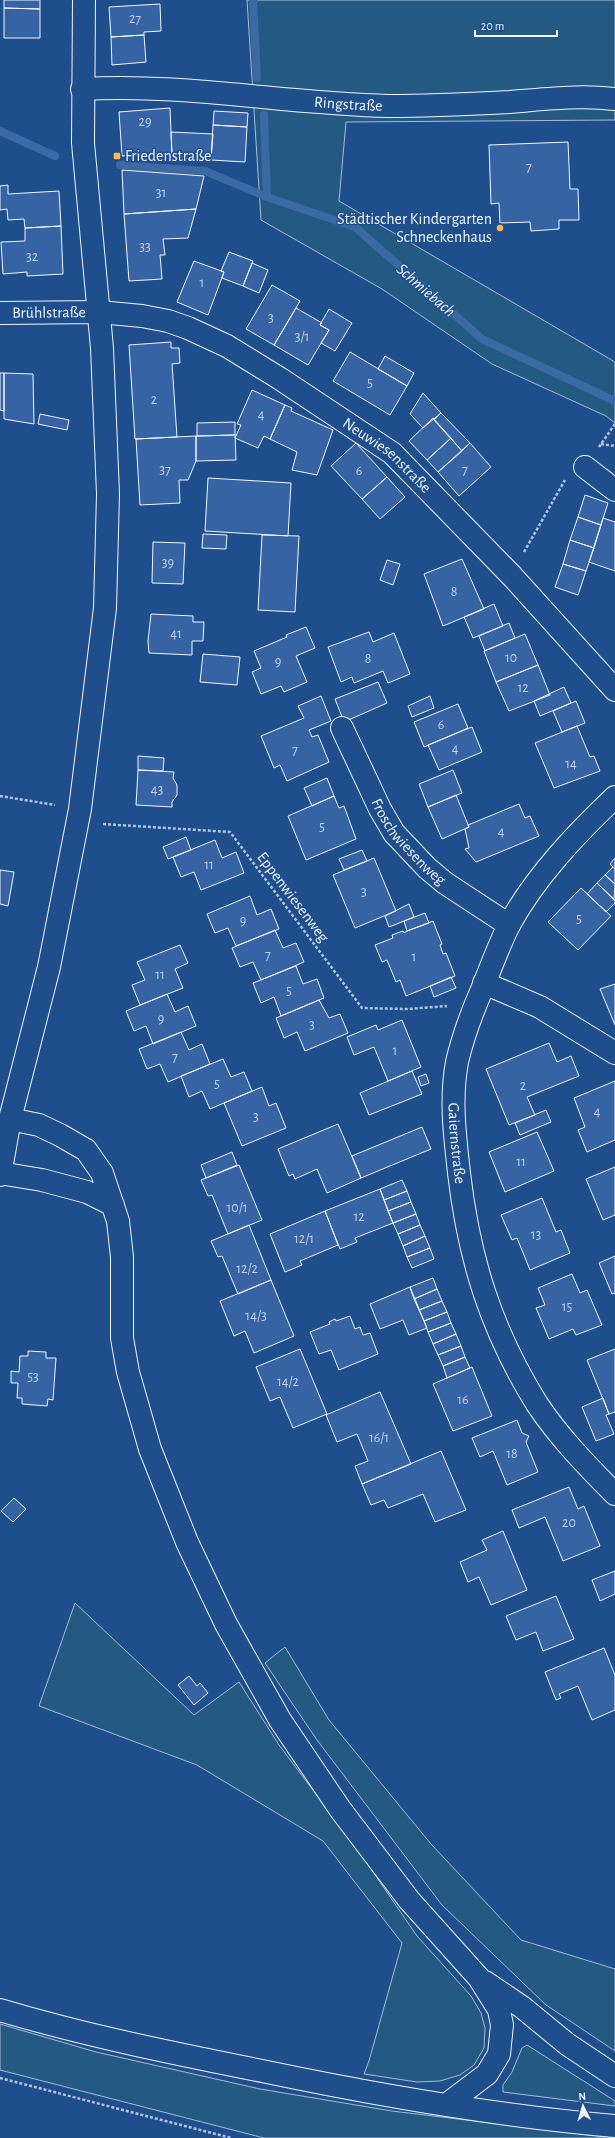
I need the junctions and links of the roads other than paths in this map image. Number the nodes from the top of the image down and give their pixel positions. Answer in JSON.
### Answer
{"nodes":[{"id":1,"x":84,"y":0,"type":"edge"},
{"id":2,"x":82,"y":89,"type":"junction"},
{"id":3,"x":615,"y":99,"type":"edge"},
{"id":4,"x":0,"y":312,"type":"edge"},
{"id":5,"x":99,"y":312,"type":"junction"},
{"id":6,"x":585,"y":467,"type":"road end"},
{"id":7,"x":615,"y":490,"type":"edge"},
{"id":8,"x":615,"y":690,"type":"edge"},
{"id":9,"x":342,"y":728,"type":"dead end"},
{"id":10,"x":615,"y":797,"type":"edge"},
{"id":11,"x":509,"y":925,"type":"junction"},
{"id":12,"x":484,"y":983,"type":"junction"},
{"id":13,"x":615,"y":1053,"type":"edge"},
{"id":14,"x":10,"y":1119,"type":"junction"},
{"id":15,"x":0,"y":1174,"type":"edge"},
{"id":16,"x":113,"y":1205,"type":"junction"},
{"id":17,"x":615,"y":1494,"type":"edge"},
{"id":18,"x":479,"y":1978,"type":"junction"},
{"id":19,"x":0,"y":2010,"type":"edge"},
{"id":20,"x":615,"y":2076,"type":"edge"},
{"id":21,"x":446,"y":2105,"type":"junction"},
{"id":22,"x":615,"y":2126,"type":"edge"}],
"edges":[{"from":1,"to":2,"type":"main road"},
{"from":2,"to":3,"type":"main road","name":"Ringstraße"},
{"from":2,"to":5,"type":"main road"},
{"from":4,"to":5,"type":"main road","name":"Brühlstraße"},
{"from":5,"to":8,"type":"main road","name":"Neuwiesenstraße"},
{"from":5,"to":14,"type":"main road"},
{"from":6,"to":7,"type":"main road"},
{"from":9,"to":11,"type":"main road","name":"Froschwiesenweg"},
{"from":10,"to":11,"type":"main road","name":"Gaiernstraße"},
{"from":11,"to":12,"type":"main road","name":"Gaiernstraße"},
{"from":12,"to":13,"type":"main road"},
{"from":12,"to":17,"type":"main road","name":"Gaiernstraße"},
{"from":14,"to":15,"type":"main road"},
{"from":14,"to":16,"type":"main road"},
{"from":15,"to":16,"type":"main road"},
{"from":16,"to":18,"type":"main road"},
{"from":18,"to":20,"type":"main road"},
{"from":18,"to":21,"type":"main road"},
{"from":19,"to":21,"type":"main road"},
{"from":21,"to":22,"type":"main road"}]}
